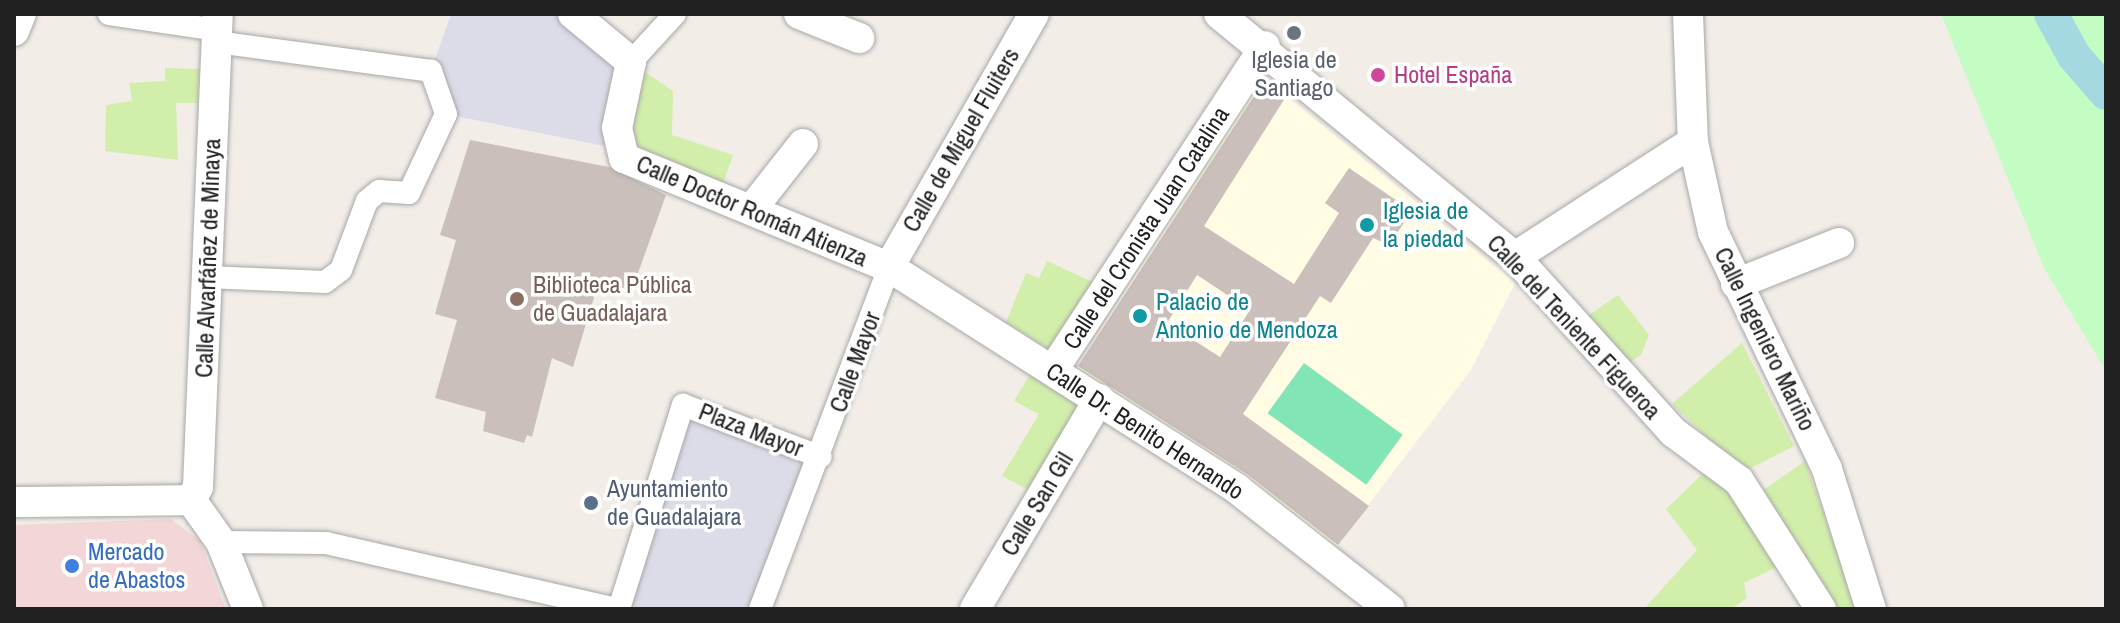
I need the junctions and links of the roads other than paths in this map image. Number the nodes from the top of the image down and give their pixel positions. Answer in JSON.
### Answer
{"nodes":[{"id":1,"x":21,"y":14,"type":"edge"},
{"id":2,"x":109,"y":14,"type":"edge"},
{"id":3,"x":573,"y":14,"type":"edge"},
{"id":4,"x":675,"y":14,"type":"edge"},
{"id":5,"x":799,"y":14,"type":"edge"},
{"id":6,"x":1034,"y":14,"type":"edge"},
{"id":7,"x":1219,"y":14,"type":"edge"},
{"id":8,"x":1688,"y":14,"type":"edge"},
{"id":9,"x":217,"y":29,"type":"edge"},
{"id":10,"x":14,"y":31,"type":"edge"},
{"id":11,"x":859,"y":38,"type":"dead end"},
{"id":12,"x":1265,"y":46,"type":"junction"},
{"id":13,"x":631,"y":62,"type":"junction"},
{"id":14,"x":1693,"y":142,"type":"junction"},
{"id":15,"x":803,"y":144,"type":"dead end"},
{"id":16,"x":751,"y":210,"type":"junction"},
{"id":17,"x":1839,"y":243,"type":"dead end"},
{"id":18,"x":1515,"y":257,"type":"junction"},
{"id":19,"x":889,"y":267,"type":"junction"},
{"id":20,"x":207,"y":277,"type":"junction"},
{"id":21,"x":1736,"y":284,"type":"junction"},
{"id":22,"x":1053,"y":370,"type":"junction"},
{"id":23,"x":1099,"y":399,"type":"junction"},
{"id":24,"x":821,"y":457,"type":"junction"},
{"id":25,"x":191,"y":500,"type":"junction"},
{"id":26,"x":14,"y":502,"type":"edge"},
{"id":27,"x":221,"y":542,"type":"junction"},
{"id":28,"x":248,"y":609,"type":"edge"},
{"id":29,"x":618,"y":609,"type":"edge"},
{"id":30,"x":760,"y":609,"type":"edge"},
{"id":31,"x":975,"y":609,"type":"edge"},
{"id":32,"x":1390,"y":609,"type":"edge"},
{"id":33,"x":1821,"y":609,"type":"edge"},
{"id":34,"x":1871,"y":609,"type":"edge"}],
"edges":[{"from":1,"to":10,"type":"street"},
{"from":2,"to":9,"type":"street"},
{"from":3,"to":13,"type":"street"},
{"from":4,"to":13,"type":"street"},
{"from":5,"to":11,"type":"street"},
{"from":6,"to":19,"type":"street","name":"Calle de Miguel Fluiters"},
{"from":7,"to":12,"type":"street","name":"Calle del Teniente Figueroa"},
{"from":8,"to":14,"type":"street","name":"Calle Ingeniero Mariño"},
{"from":9,"to":20,"type":"street","name":"Calle Alvarfáñez de Minaya"},
{"from":9,"to":20,"type":"street"},
{"from":12,"to":18,"type":"street","name":"Calle del Teniente Figueroa"},
{"from":12,"to":22,"type":"street","name":"Calle del Cronista Juan Catalina"},
{"from":13,"to":16,"type":"street","name":"Calle Doctor Román Atienza"},
{"from":14,"to":18,"type":"street"},
{"from":14,"to":21,"type":"street","name":"Calle Ingeniero Mariño"},
{"from":15,"to":16,"type":"street"},
{"from":16,"to":19,"type":"street","name":"Calle Doctor Román Atienza"},
{"from":17,"to":21,"type":"street"},
{"from":18,"to":33,"type":"street","name":"Calle del Teniente Figueroa"},
{"from":19,"to":22,"type":"street","name":"Calle Dr. Benito Hernando"},
{"from":19,"to":24,"type":"street","name":"Calle Mayor"},
{"from":20,"to":25,"type":"street","name":"Calle Alvarfáñez de Minaya"},
{"from":21,"to":34,"type":"street","name":"Calle Ingeniero Mariño"},
{"from":22,"to":23,"type":"street","name":"Calle Dr. Benito Hernando"},
{"from":23,"to":31,"type":"street","name":"Calle San Gil"},
{"from":23,"to":32,"type":"street","name":"Calle Dr. Benito Hernando"},
{"from":24,"to":29,"type":"street","name":"Plaza Mayor"},
{"from":24,"to":30,"type":"street","name":"Plaza Mayor"},
{"from":25,"to":26,"type":"street"},
{"from":25,"to":27,"type":"street"},
{"from":27,"to":28,"type":"street"},
{"from":27,"to":29,"type":"street"}]}
